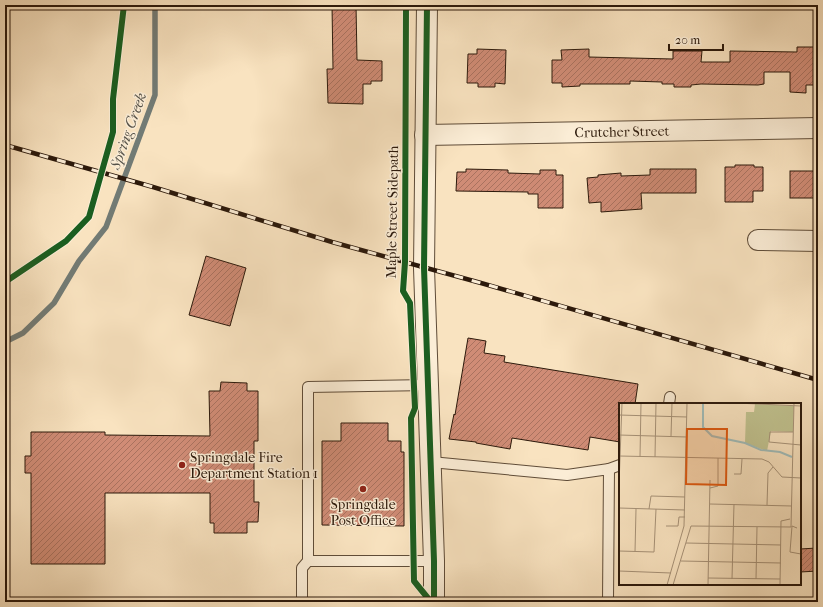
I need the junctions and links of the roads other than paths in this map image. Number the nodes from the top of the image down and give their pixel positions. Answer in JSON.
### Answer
{"nodes":[{"id":1,"x":427,"y":5,"type":"edge"},
{"id":2,"x":818,"y":128,"type":"edge"},
{"id":3,"x":425,"y":135,"type":"junction"},
{"id":4,"x":758,"y":240,"type":"dead end"},
{"id":5,"x":818,"y":240,"type":"edge"},
{"id":6,"x":428,"y":385,"type":"junction"},
{"id":7,"x":431,"y":462,"type":"junction"},
{"id":8,"x":619,"y":465,"type":"edge"},
{"id":9,"x":609,"y":470,"type":"junction"},
{"id":10,"x":308,"y":561,"type":"junction"},
{"id":11,"x":434,"y":561,"type":"junction"},
{"id":12,"x":302,"y":602,"type":"edge"},
{"id":13,"x":434,"y":602,"type":"edge"},
{"id":14,"x":608,"y":602,"type":"edge"}],
"edges":[{"from":1,"to":3,"type":"street"},
{"from":2,"to":3,"type":"street","name":"Crutcher Street"},
{"from":3,"to":6,"type":"street"},
{"from":4,"to":5,"type":"street"},
{"from":6,"to":7,"type":"street"},
{"from":6,"to":10,"type":"lane"},
{"from":7,"to":9,"type":"lane"},
{"from":7,"to":11,"type":"street"},
{"from":8,"to":9,"type":"lane"},
{"from":9,"to":14,"type":"lane"},
{"from":10,"to":11,"type":"lane"},
{"from":10,"to":12,"type":"lane"},
{"from":11,"to":13,"type":"street"}]}
